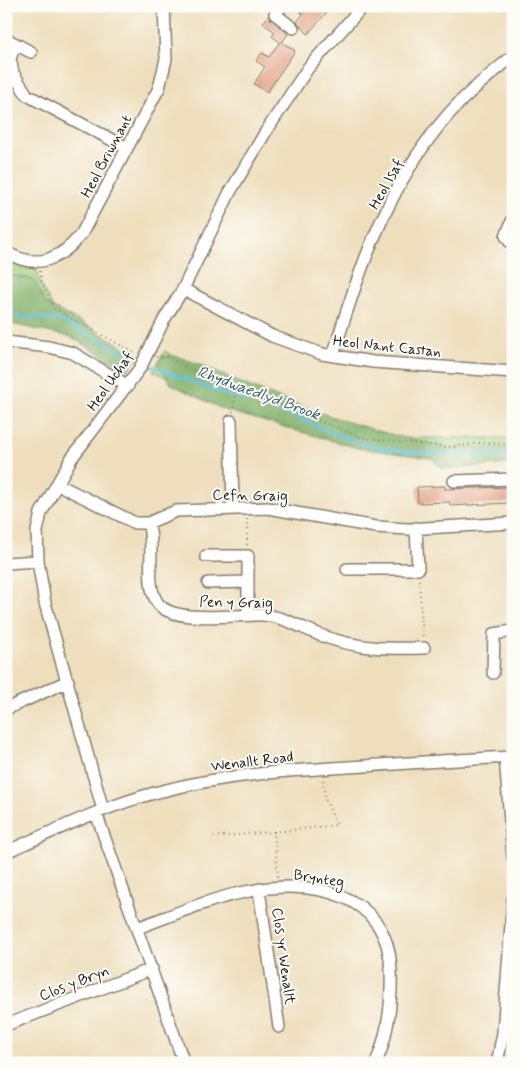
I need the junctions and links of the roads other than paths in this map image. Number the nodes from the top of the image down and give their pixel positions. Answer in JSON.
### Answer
{"nodes":[{"id":1,"x":164,"y":6,"type":"edge"},
{"id":2,"x":282,"y":6,"type":"edge"},
{"id":3,"x":359,"y":7,"type":"edge"},
{"id":4,"x":293,"y":28,"type":"dead end"},
{"id":5,"x":11,"y":42,"type":"edge"},
{"id":6,"x":31,"y":52,"type":"dead end"},
{"id":7,"x":513,"y":56,"type":"edge"},
{"id":8,"x":127,"y":148,"type":"junction"},
{"id":9,"x":513,"y":219,"type":"edge"},
{"id":10,"x":513,"y":242,"type":"edge"},
{"id":11,"x":6,"y":252,"type":"edge"},
{"id":12,"x":183,"y":289,"type":"junction"},
{"id":13,"x":6,"y":342,"type":"edge"},
{"id":14,"x":333,"y":356,"type":"junction"},
{"id":15,"x":513,"y":372,"type":"edge"},
{"id":16,"x":128,"y":386,"type":"junction"},
{"id":17,"x":232,"y":422,"type":"road end"},
{"id":18,"x":513,"y":479,"type":"edge"},
{"id":19,"x":454,"y":481,"type":"dead end"},
{"id":20,"x":57,"y":484,"type":"junction"},
{"id":21,"x":234,"y":509,"type":"junction"},
{"id":22,"x":513,"y":523,"type":"edge"},
{"id":23,"x":148,"y":524,"type":"junction"},
{"id":24,"x":416,"y":528,"type":"junction"},
{"id":25,"x":206,"y":556,"type":"dead end"},
{"id":26,"x":38,"y":561,"type":"junction"},
{"id":27,"x":6,"y":563,"type":"edge"},
{"id":28,"x":347,"y":569,"type":"dead end"},
{"id":29,"x":248,"y":582,"type":"junction"},
{"id":30,"x":208,"y":583,"type":"dead end"},
{"id":31,"x":248,"y":614,"type":"junction"},
{"id":32,"x":513,"y":631,"type":"edge"},
{"id":33,"x":424,"y":648,"type":"road end"},
{"id":34,"x":493,"y":674,"type":"dead end"},
{"id":35,"x":68,"y":681,"type":"junction"},
{"id":36,"x":6,"y":709,"type":"edge"},
{"id":37,"x":509,"y":757,"type":"edge"},
{"id":38,"x":100,"y":811,"type":"junction"},
{"id":39,"x":6,"y":852,"type":"edge"},
{"id":40,"x":513,"y":858,"type":"edge"},
{"id":41,"x":259,"y":890,"type":"junction"},
{"id":42,"x":513,"y":898,"type":"edge"},
{"id":43,"x":137,"y":928,"type":"junction"},
{"id":44,"x":152,"y":969,"type":"junction"},
{"id":45,"x":6,"y":1025,"type":"edge"},
{"id":46,"x":279,"y":1027,"type":"dead end"},
{"id":47,"x":184,"y":1063,"type":"edge"},
{"id":48,"x":376,"y":1063,"type":"edge"},
{"id":49,"x":498,"y":1063,"type":"edge"}],
"edges":[{"from":1,"to":8,"type":"street","name":"Heol Briwnant"},
{"from":2,"to":4,"type":"street"},
{"from":3,"to":12,"type":"street","name":"Heol Uchaf"},
{"from":5,"to":6,"type":"street"},
{"from":5,"to":8,"type":"street"},
{"from":7,"to":14,"type":"street","name":"Heol Isaf"},
{"from":8,"to":11,"type":"street","name":"Heol Briwnant"},
{"from":9,"to":10,"type":"street"},
{"from":12,"to":14,"type":"street","name":"Heol Nant Castan"},
{"from":12,"to":16,"type":"street","name":"Heol Uchaf"},
{"from":13,"to":16,"type":"street"},
{"from":14,"to":15,"type":"street","name":"Heol Nant Castan"},
{"from":16,"to":20,"type":"street","name":"Heol Uchaf"},
{"from":17,"to":21,"type":"street"},
{"from":18,"to":19,"type":"street"},
{"from":20,"to":23,"type":"street"},
{"from":20,"to":26,"type":"street","name":"Heol Uchaf"},
{"from":21,"to":23,"type":"street","name":"Cefn Graig"},
{"from":21,"to":24,"type":"street","name":"Cefn Graig"},
{"from":22,"to":24,"type":"street","name":"Cefn Graig"},
{"from":23,"to":31,"type":"street","name":"Pen y Graig"},
{"from":24,"to":28,"type":"street"},
{"from":25,"to":29,"type":"street"},
{"from":26,"to":27,"type":"street"},
{"from":26,"to":35,"type":"street","name":"Heol Uchaf"},
{"from":29,"to":30,"type":"street"},
{"from":29,"to":31,"type":"street"},
{"from":31,"to":33,"type":"street","name":"Pen y Graig"},
{"from":32,"to":34,"type":"street"},
{"from":35,"to":36,"type":"street"},
{"from":35,"to":38,"type":"street","name":"Heol Uchaf"},
{"from":37,"to":38,"type":"street","name":"Wenallt Road"},
{"from":37,"to":40,"type":"street"},
{"from":38,"to":39,"type":"street","name":"Wenallt Road"},
{"from":38,"to":43,"type":"street"},
{"from":41,"to":43,"type":"street","name":"Brynteg"},
{"from":41,"to":46,"type":"street","name":"Clos yr Wenallt"},
{"from":41,"to":48,"type":"street","name":"Brynteg"},
{"from":42,"to":49,"type":"street"},
{"from":43,"to":44,"type":"street"},
{"from":44,"to":45,"type":"street","name":"Clos y Bryn"},
{"from":44,"to":47,"type":"street"}]}
